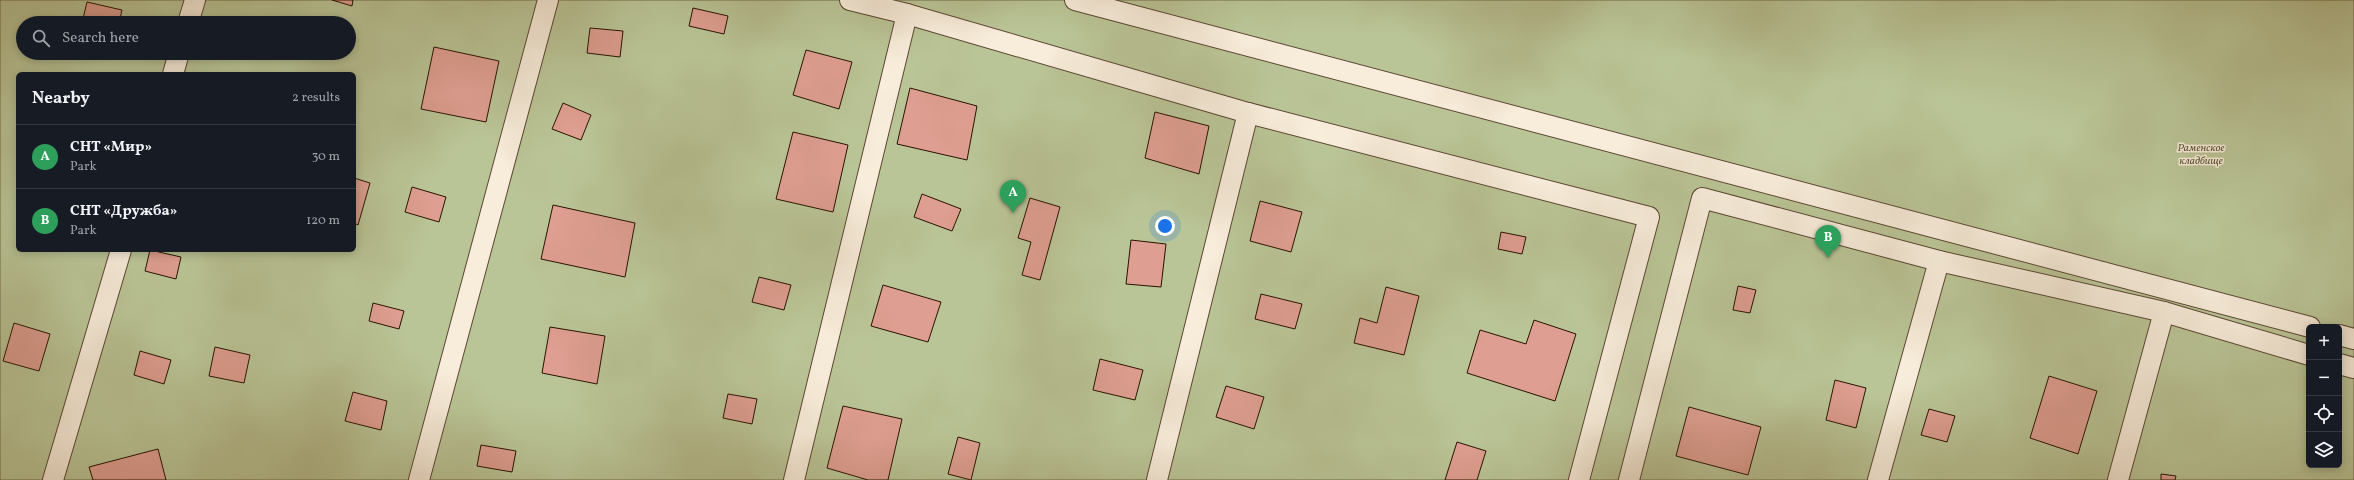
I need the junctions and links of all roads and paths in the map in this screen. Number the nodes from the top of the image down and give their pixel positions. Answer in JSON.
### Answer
{"nodes":[{"id":1,"x":195,"y":0,"type":"edge"},
{"id":2,"x":548,"y":0,"type":"edge"},
{"id":3,"x":850,"y":0,"type":"edge"},
{"id":4,"x":1075,"y":0,"type":"edge"},
{"id":5,"x":907,"y":14,"type":"junction"},
{"id":6,"x":190,"y":16,"type":"edge"},
{"id":7,"x":178,"y":60,"type":"edge"},
{"id":8,"x":174,"y":72,"type":"edge"},
{"id":9,"x":1248,"y":113,"type":"junction"},
{"id":10,"x":120,"y":252,"type":"edge"},
{"id":11,"x":1939,"y":261,"type":"junction"},
{"id":12,"x":2164,"y":312,"type":"junction"},
{"id":13,"x":2306,"y":326,"type":"edge"},
{"id":14,"x":2342,"y":336,"type":"edge"},
{"id":15,"x":2354,"y":339,"type":"edge"},
{"id":16,"x":2306,"y":354,"type":"edge"},
{"id":17,"x":2342,"y":365,"type":"edge"},
{"id":18,"x":2354,"y":368,"type":"edge"},
{"id":19,"x":53,"y":480,"type":"edge"},
{"id":20,"x":419,"y":480,"type":"edge"},
{"id":21,"x":794,"y":480,"type":"edge"},
{"id":22,"x":1156,"y":480,"type":"edge"},
{"id":23,"x":1579,"y":480,"type":"edge"},
{"id":24,"x":1628,"y":480,"type":"edge"},
{"id":25,"x":1878,"y":480,"type":"edge"},
{"id":26,"x":2118,"y":480,"type":"edge"}],
"edges":[{"from":1,"to":6,"type":"lane"},
{"from":2,"to":20,"type":"lane"},
{"from":3,"to":5,"type":"lane"},
{"from":4,"to":13,"type":"lane"},
{"from":5,"to":9,"type":"lane"},
{"from":5,"to":21,"type":"lane"},
{"from":7,"to":8,"type":"lane"},
{"from":9,"to":22,"type":"lane"},
{"from":9,"to":23,"type":"lane"},
{"from":10,"to":19,"type":"lane"},
{"from":11,"to":12,"type":"lane"},
{"from":11,"to":24,"type":"lane"},
{"from":11,"to":25,"type":"lane"},
{"from":12,"to":16,"type":"lane"},
{"from":12,"to":26,"type":"lane"},
{"from":14,"to":15,"type":"lane"},
{"from":17,"to":18,"type":"lane"}]}
